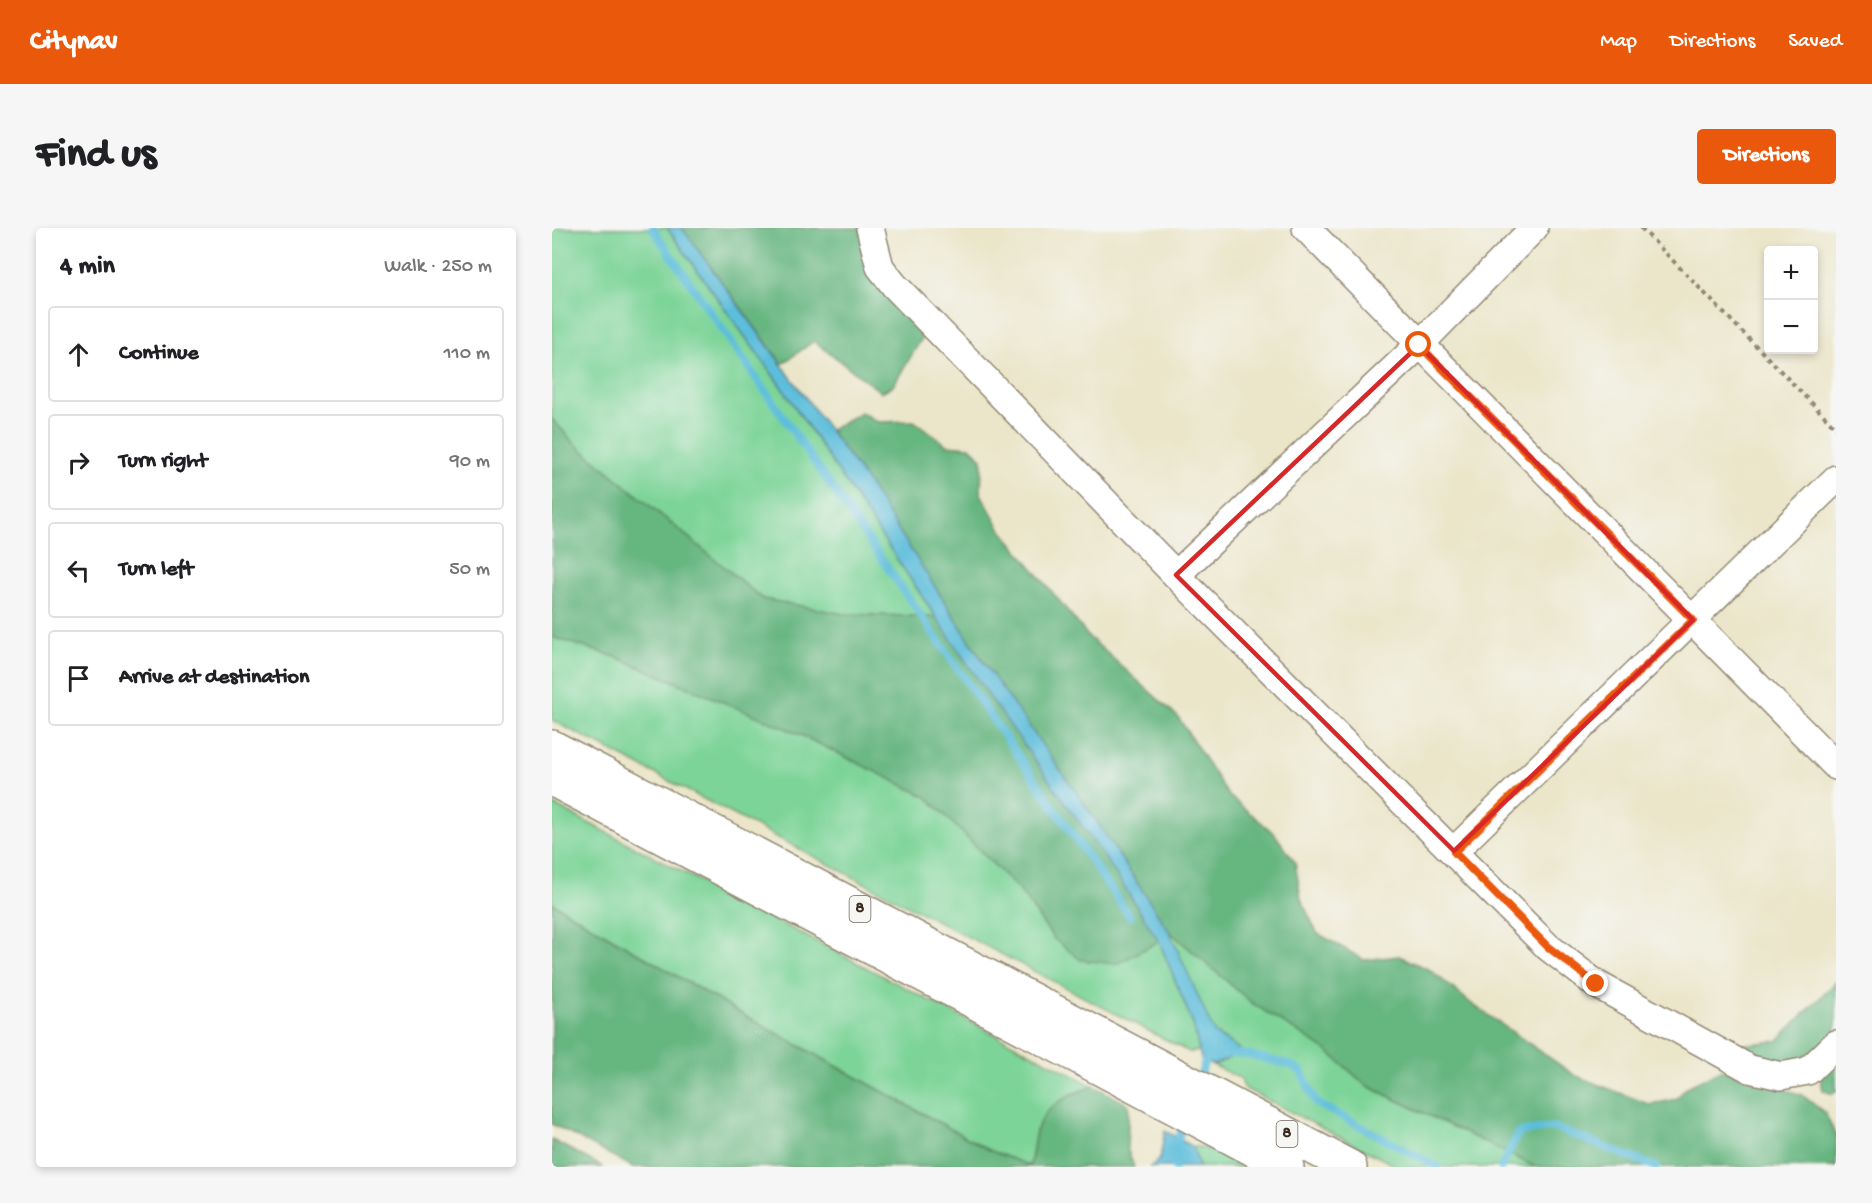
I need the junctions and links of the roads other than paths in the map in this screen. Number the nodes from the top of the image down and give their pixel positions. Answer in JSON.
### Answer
{"nodes":[{"id":1,"x":870,"y":228,"type":"edge"},
{"id":2,"x":1306,"y":228,"type":"edge"},
{"id":3,"x":1534,"y":228,"type":"edge"},
{"id":4,"x":1419,"y":345,"type":"junction"},
{"id":5,"x":1836,"y":479,"type":"edge"},
{"id":6,"x":1176,"y":575,"type":"junction"},
{"id":7,"x":1693,"y":620,"type":"junction"},
{"id":8,"x":552,"y":747,"type":"edge"},
{"id":9,"x":1836,"y":766,"type":"edge"},
{"id":10,"x":552,"y":779,"type":"edge"},
{"id":11,"x":1454,"y":852,"type":"junction"},
{"id":12,"x":1836,"y":1044,"type":"edge"},
{"id":13,"x":1161,"y":1084,"type":"junction"},
{"id":14,"x":1218,"y":1114,"type":"junction"},
{"id":15,"x":1287,"y":1167,"type":"edge"},
{"id":16,"x":1350,"y":1167,"type":"edge"}],
"edges":[{"from":1,"to":6,"type":"street"},
{"from":2,"to":4,"type":"street"},
{"from":3,"to":4,"type":"street"},
{"from":4,"to":6,"type":"street"},
{"from":4,"to":7,"type":"street"},
{"from":5,"to":7,"type":"street"},
{"from":6,"to":11,"type":"street"},
{"from":7,"to":9,"type":"street"},
{"from":7,"to":11,"type":"street"},
{"from":8,"to":13,"type":"highway","number":"8"},
{"from":10,"to":13,"type":"highway","number":"8"},
{"from":11,"to":12,"type":"street"},
{"from":13,"to":14,"type":"highway","number":"8"},
{"from":14,"to":15,"type":"highway","number":"8"},
{"from":14,"to":16,"type":"highway","number":"8"}]}
